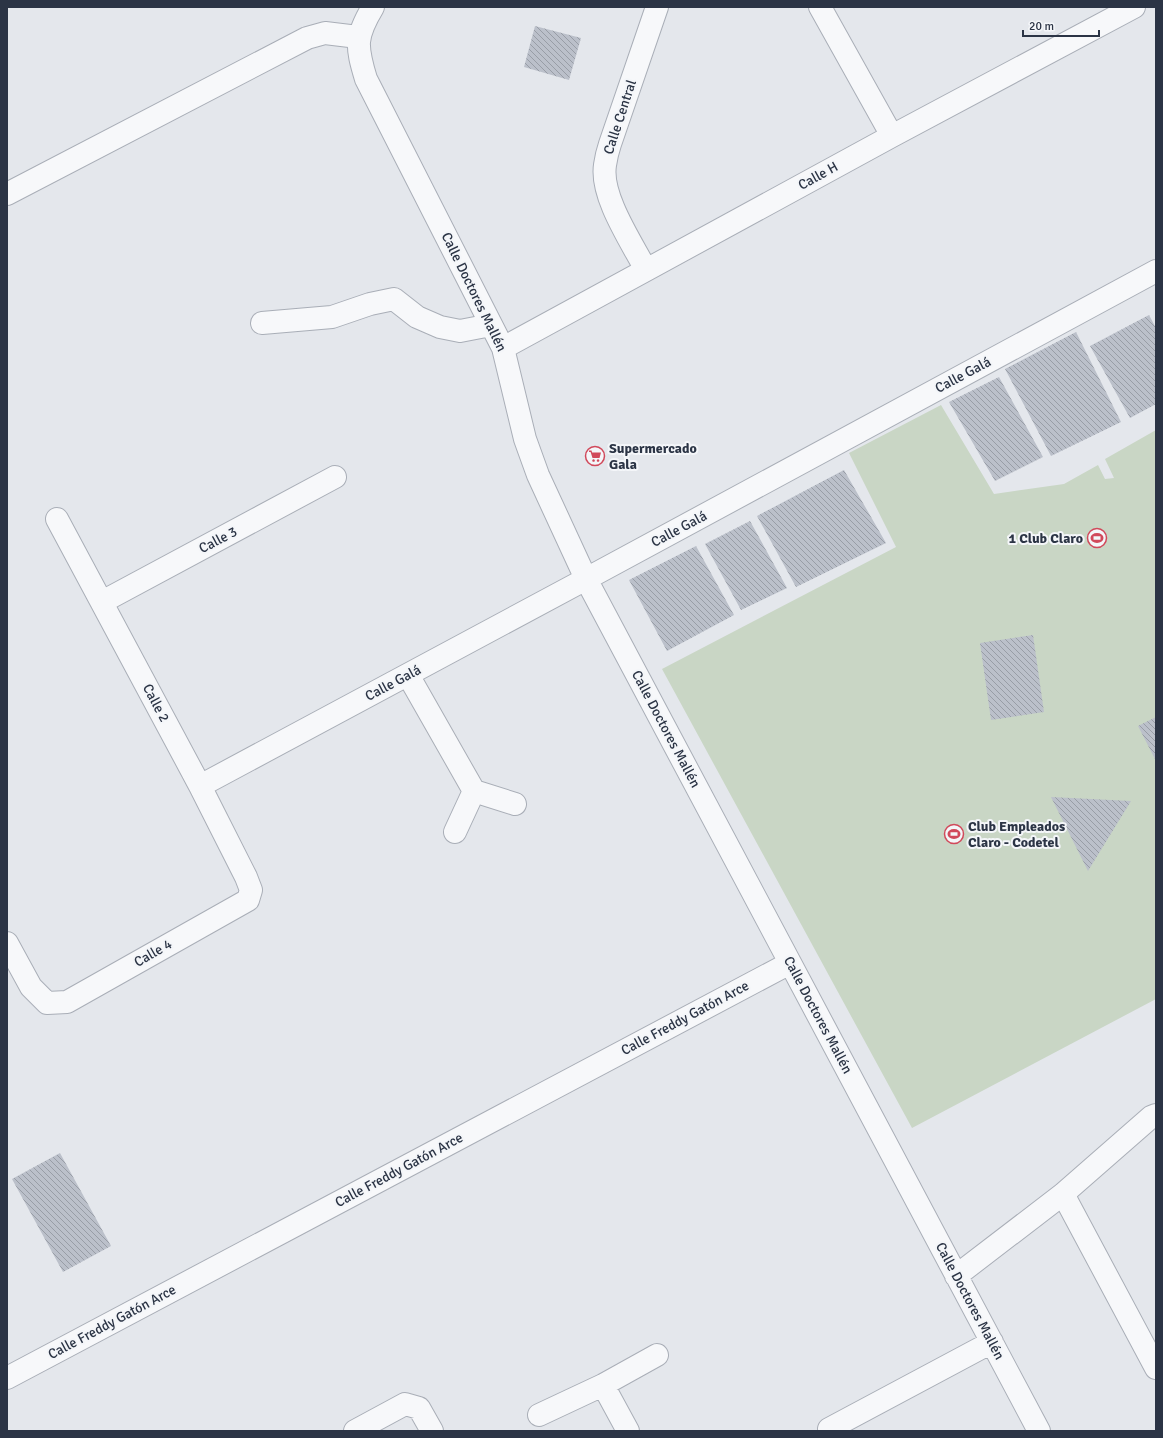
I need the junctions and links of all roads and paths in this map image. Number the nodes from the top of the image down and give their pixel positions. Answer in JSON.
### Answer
{"nodes":[{"id":1,"x":373,"y":7,"type":"edge"},
{"id":2,"x":657,"y":7,"type":"edge"},
{"id":3,"x":820,"y":7,"type":"edge"},
{"id":4,"x":1134,"y":7,"type":"edge"},
{"id":5,"x":358,"y":37,"type":"junction"},
{"id":6,"x":892,"y":136,"type":"junction"},
{"id":7,"x":7,"y":194,"type":"edge"},
{"id":8,"x":646,"y":270,"type":"junction"},
{"id":9,"x":1156,"y":271,"type":"edge"},
{"id":10,"x":262,"y":322,"type":"dead end"},
{"id":11,"x":491,"y":325,"type":"junction"},
{"id":12,"x":503,"y":348,"type":"junction"},
{"id":13,"x":335,"y":477,"type":"dead end"},
{"id":14,"x":57,"y":519,"type":"dead end"},
{"id":15,"x":586,"y":579,"type":"junction"},
{"id":16,"x":102,"y":602,"type":"junction"},
{"id":17,"x":408,"y":675,"type":"junction"},
{"id":18,"x":200,"y":786,"type":"junction"},
{"id":19,"x":474,"y":791,"type":"junction"},
{"id":20,"x":515,"y":804,"type":"dead end"},
{"id":21,"x":455,"y":832,"type":"dead end"},
{"id":22,"x":251,"y":890,"type":"joint"},
{"id":23,"x":7,"y":943,"type":"edge"},
{"id":24,"x":790,"y":962,"type":"junction"},
{"id":25,"x":1156,"y":1115,"type":"edge"},
{"id":26,"x":1063,"y":1194,"type":"junction"},
{"id":27,"x":956,"y":1276,"type":"junction"},
{"id":28,"x":992,"y":1342,"type":"junction"},
{"id":29,"x":656,"y":1355,"type":"dead end"},
{"id":30,"x":1156,"y":1368,"type":"edge"},
{"id":31,"x":7,"y":1378,"type":"edge"},
{"id":32,"x":603,"y":1385,"type":"junction"},
{"id":33,"x":539,"y":1415,"type":"dead end"},
{"id":34,"x":829,"y":1429,"type":"dead end"},
{"id":35,"x":355,"y":1431,"type":"edge"},
{"id":36,"x":432,"y":1431,"type":"edge"},
{"id":37,"x":628,"y":1431,"type":"edge"},
{"id":38,"x":1039,"y":1431,"type":"edge"}],
"edges":[{"from":1,"to":5,"type":"street","name":"Calle Doctores Mallén"},
{"from":2,"to":8,"type":"street","name":"Calle Central"},
{"from":3,"to":6,"type":"street"},
{"from":4,"to":6,"type":"street","name":"Calle H"},
{"from":5,"to":7,"type":"street"},
{"from":5,"to":11,"type":"street","name":"Calle Doctores Mallén"},
{"from":6,"to":8,"type":"street","name":"Calle H"},
{"from":8,"to":12,"type":"street","name":"Calle H"},
{"from":9,"to":15,"type":"street","name":"Calle Galá"},
{"from":10,"to":11,"type":"street"},
{"from":11,"to":12,"type":"street","name":"Calle Doctores Mallén"},
{"from":12,"to":15,"type":"street","name":"Calle Doctores Mallén"},
{"from":13,"to":16,"type":"street","name":"Calle 3"},
{"from":14,"to":16,"type":"street","name":"Calle 2"},
{"from":15,"to":17,"type":"street","name":"Calle Galá"},
{"from":15,"to":24,"type":"street","name":"Calle Doctores Mallén"},
{"from":16,"to":18,"type":"street","name":"Calle 2"},
{"from":17,"to":18,"type":"street","name":"Calle Galá"},
{"from":17,"to":19,"type":"street"},
{"from":18,"to":22,"type":"street","name":"Calle 2"},
{"from":19,"to":20,"type":"street"},
{"from":19,"to":21,"type":"street"},
{"from":22,"to":23,"type":"street","name":"Calle 4"},
{"from":24,"to":27,"type":"street","name":"Calle Doctores Mallén"},
{"from":24,"to":31,"type":"street","name":"Calle Freddy Gatón Arce"},
{"from":25,"to":26,"type":"street"},
{"from":26,"to":27,"type":"street"},
{"from":26,"to":30,"type":"street"},
{"from":27,"to":28,"type":"street","name":"Calle Doctores Mallén"},
{"from":28,"to":34,"type":"street"},
{"from":28,"to":38,"type":"street","name":"Calle Doctores Mallén"},
{"from":29,"to":32,"type":"street"},
{"from":32,"to":33,"type":"street"},
{"from":32,"to":37,"type":"street"},
{"from":35,"to":36,"type":"street"}]}
